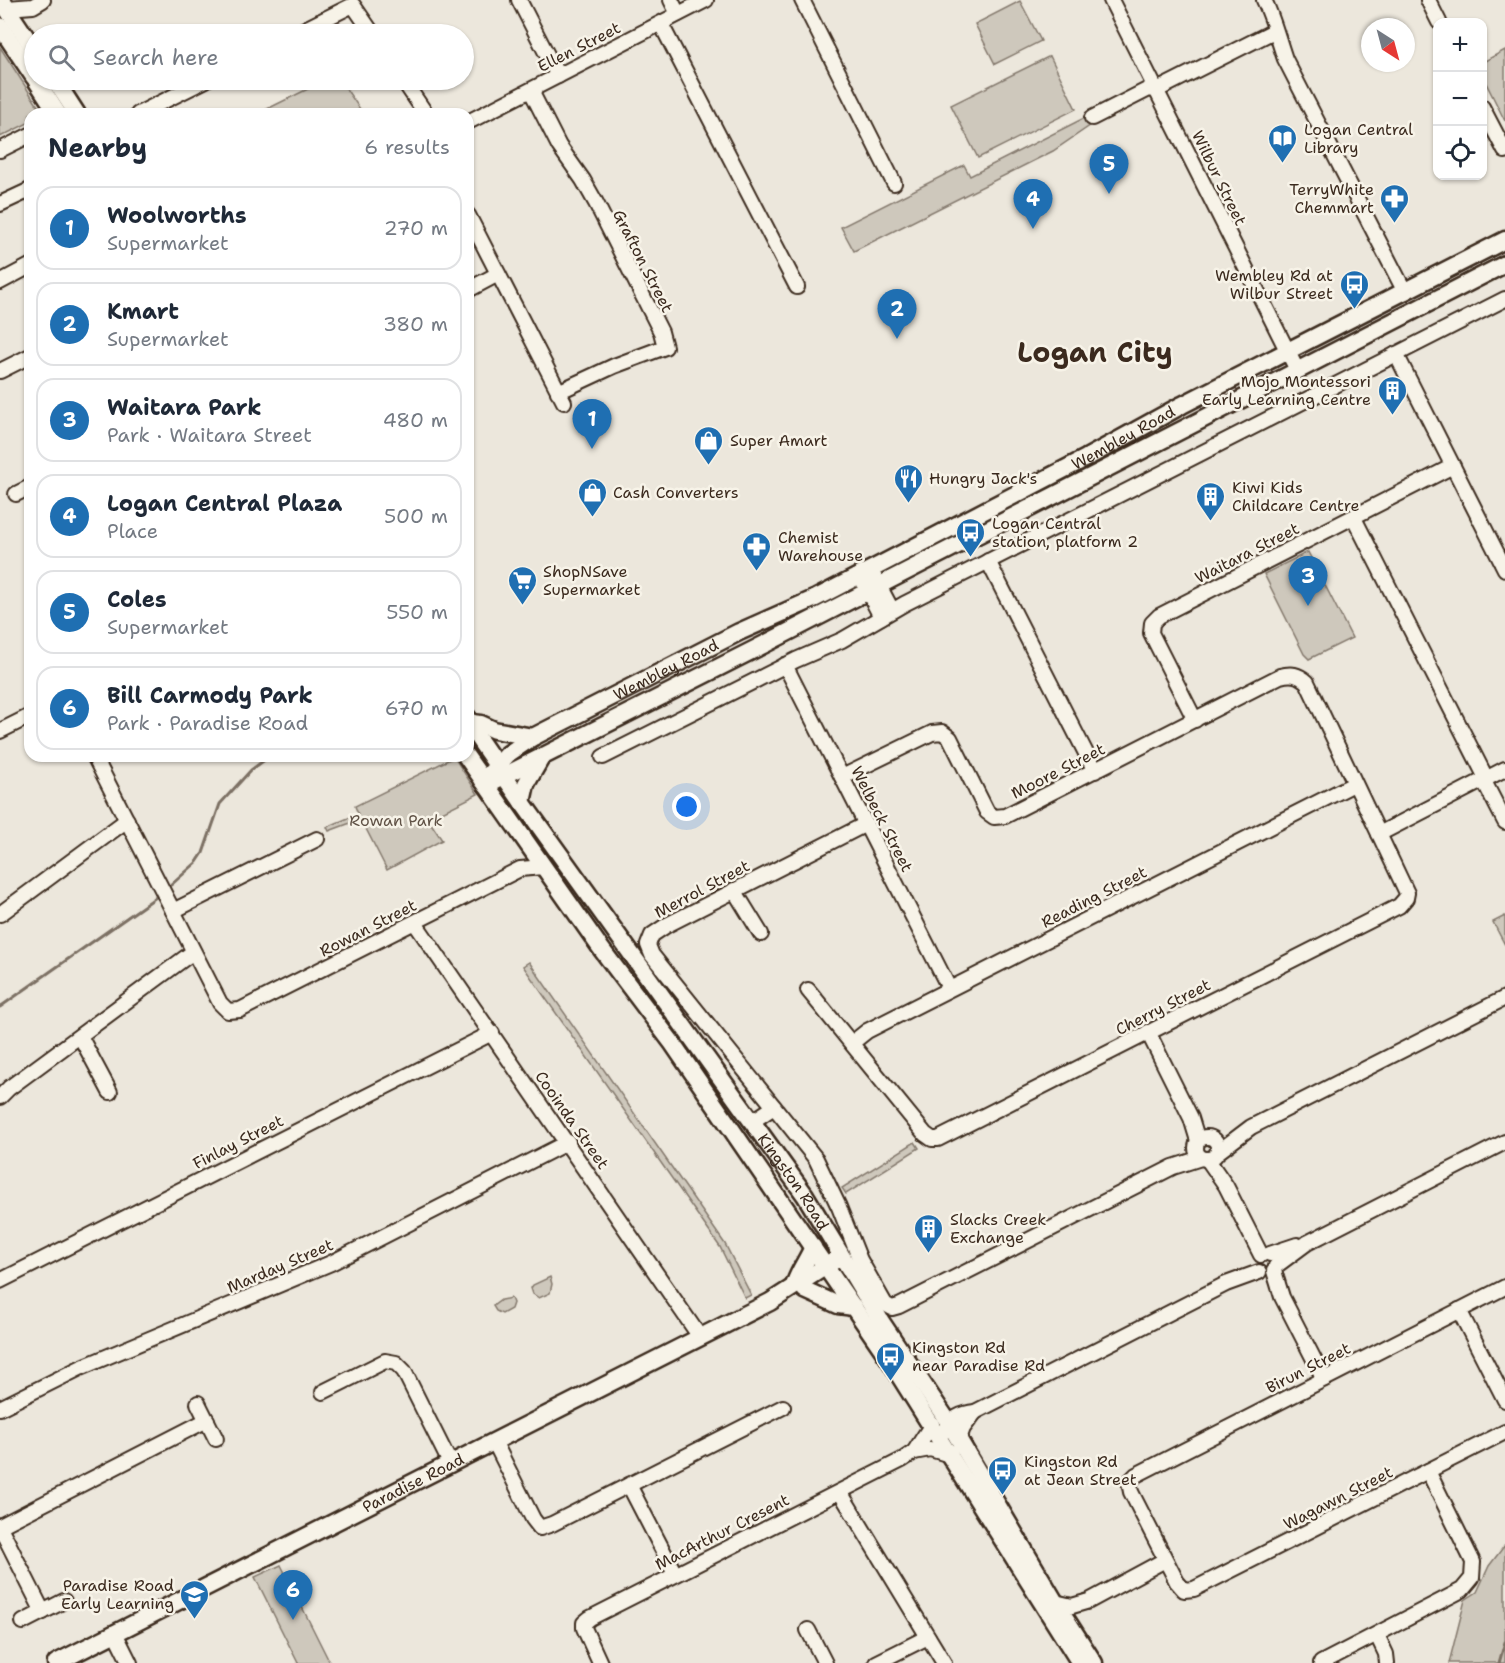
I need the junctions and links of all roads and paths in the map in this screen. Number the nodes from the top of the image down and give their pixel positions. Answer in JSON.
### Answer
{"nodes":[{"id":1,"x":519,"y":0,"type":"edge"},
{"id":2,"x":671,"y":0,"type":"edge"},
{"id":3,"x":706,"y":0,"type":"edge"},
{"id":4,"x":802,"y":0,"type":"edge"},
{"id":5,"x":1111,"y":0,"type":"edge"},
{"id":6,"x":1264,"y":0,"type":"edge"},
{"id":7,"x":1428,"y":0,"type":"edge"},
{"id":8,"x":38,"y":3,"type":"edge"},
{"id":9,"x":4,"y":4,"type":"edge"},
{"id":10,"x":678,"y":14,"type":"junction"},
{"id":11,"x":1437,"y":18,"type":"edge"},
{"id":12,"x":315,"y":24,"type":"edge"},
{"id":13,"x":366,"y":24,"type":"edge"},
{"id":14,"x":661,"y":24,"type":"junction"},
{"id":15,"x":0,"y":26,"type":"edge"},
{"id":16,"x":21,"y":29,"type":"junction"},
{"id":17,"x":1274,"y":31,"type":"junction"},
{"id":18,"x":24,"y":34,"type":"edge"},
{"id":19,"x":24,"y":62,"type":"edge"},
{"id":20,"x":558,"y":76,"type":"junction"},
{"id":21,"x":42,"y":90,"type":"edge"},
{"id":22,"x":61,"y":90,"type":"edge"},
{"id":23,"x":186,"y":90,"type":"edge"},
{"id":24,"x":410,"y":90,"type":"edge"},
{"id":25,"x":1157,"y":90,"type":"junction"},
{"id":26,"x":531,"y":91,"type":"junction"},
{"id":27,"x":54,"y":108,"type":"edge"},
{"id":28,"x":73,"y":108,"type":"edge"},
{"id":29,"x":150,"y":108,"type":"edge"},
{"id":30,"x":422,"y":108,"type":"edge"},
{"id":31,"x":1487,"y":117,"type":"edge"},
{"id":32,"x":1092,"y":118,"type":"dead end"},
{"id":33,"x":474,"y":119,"type":"edge"},
{"id":34,"x":24,"y":138,"type":"edge"},
{"id":35,"x":0,"y":150,"type":"edge"},
{"id":36,"x":1505,"y":151,"type":"edge"},
{"id":37,"x":894,"y":183,"type":"dead end"},
{"id":38,"x":24,"y":193,"type":"edge"},
{"id":39,"x":0,"y":204,"type":"edge"},
{"id":40,"x":474,"y":227,"type":"edge"},
{"id":41,"x":1505,"y":240,"type":"edge"},
{"id":42,"x":1505,"y":264,"type":"edge"},
{"id":43,"x":24,"y":269,"type":"edge"},
{"id":44,"x":498,"y":274,"type":"junction"},
{"id":45,"x":0,"y":282,"type":"edge"},
{"id":46,"x":474,"y":287,"type":"edge"},
{"id":47,"x":797,"y":287,"type":"dead end"},
{"id":48,"x":1404,"y":292,"type":"junction"},
{"id":49,"x":1503,"y":302,"type":"edge"},
{"id":50,"x":1287,"y":351,"type":"junction"},
{"id":51,"x":1396,"y":354,"type":"junction"},
{"id":52,"x":24,"y":359,"type":"edge"},
{"id":53,"x":1297,"y":370,"type":"junction"},
{"id":54,"x":0,"y":371,"type":"edge"},
{"id":55,"x":1453,"y":466,"type":"junction"},
{"id":56,"x":24,"y":490,"type":"edge"},
{"id":57,"x":16,"y":494,"type":"dead end"},
{"id":58,"x":1353,"y":518,"type":"junction"},
{"id":59,"x":988,"y":561,"type":"junction"},
{"id":60,"x":1505,"y":569,"type":"edge"},
{"id":61,"x":865,"y":572,"type":"junction"},
{"id":62,"x":873,"y":588,"type":"junction"},
{"id":63,"x":886,"y":614,"type":"junction"},
{"id":64,"x":785,"y":665,"type":"junction"},
{"id":65,"x":24,"y":719,"type":"edge"},
{"id":66,"x":1196,"y":720,"type":"junction"},
{"id":67,"x":474,"y":721,"type":"edge"},
{"id":68,"x":1,"y":729,"type":"edge"},
{"id":69,"x":474,"y":729,"type":"edge"},
{"id":70,"x":533,"y":737,"type":"junction"},
{"id":71,"x":603,"y":757,"type":"dead end"},
{"id":72,"x":541,"y":758,"type":"junction"},
{"id":73,"x":97,"y":762,"type":"edge"},
{"id":74,"x":470,"y":762,"type":"edge"},
{"id":75,"x":1505,"y":769,"type":"edge"},
{"id":76,"x":501,"y":771,"type":"junction"},
{"id":77,"x":1095,"y":771,"type":"junction"},
{"id":78,"x":842,"y":777,"type":"junction"},
{"id":79,"x":1485,"y":779,"type":"junction"},
{"id":80,"x":484,"y":783,"type":"junction"},
{"id":81,"x":1354,"y":784,"type":"junction"},
{"id":82,"x":522,"y":802,"type":"junction"},
{"id":83,"x":126,"y":820,"type":"junction"},
{"id":84,"x":1505,"y":822,"type":"edge"},
{"id":85,"x":866,"y":824,"type":"junction"},
{"id":86,"x":1379,"y":834,"type":"junction"},
{"id":87,"x":317,"y":839,"type":"dead end"},
{"id":88,"x":533,"y":853,"type":"junction"},
{"id":89,"x":543,"y":867,"type":"junction"},
{"id":90,"x":520,"y":869,"type":"junction"},
{"id":91,"x":734,"y":890,"type":"junction"},
{"id":92,"x":173,"y":911,"type":"junction"},
{"id":93,"x":0,"y":914,"type":"edge"},
{"id":94,"x":415,"y":923,"type":"junction"},
{"id":95,"x":761,"y":934,"type":"dead end"},
{"id":96,"x":194,"y":952,"type":"junction"},
{"id":97,"x":950,"y":988,"type":"junction"},
{"id":98,"x":808,"y":990,"type":"dead end"},
{"id":99,"x":1505,"y":998,"type":"edge"},
{"id":100,"x":1148,"y":1032,"type":"junction"},
{"id":101,"x":492,"y":1033,"type":"junction"},
{"id":102,"x":80,"y":1036,"type":"junction"},
{"id":103,"x":852,"y":1043,"type":"junction"},
{"id":104,"x":110,"y":1092,"type":"dead end"},
{"id":105,"x":0,"y":1097,"type":"edge"},
{"id":106,"x":774,"y":1107,"type":"junction"},
{"id":107,"x":753,"y":1121,"type":"junction"},
{"id":108,"x":568,"y":1142,"type":"junction"},
{"id":109,"x":1505,"y":1142,"type":"edge"},
{"id":110,"x":1207,"y":1149,"type":"junction"},
{"id":111,"x":813,"y":1247,"type":"junction"},
{"id":112,"x":845,"y":1261,"type":"junction"},
{"id":113,"x":1266,"y":1265,"type":"junction"},
{"id":114,"x":829,"y":1270,"type":"junction"},
{"id":115,"x":0,"y":1281,"type":"edge"},
{"id":116,"x":1505,"y":1287,"type":"edge"},
{"id":117,"x":799,"y":1288,"type":"junction"},
{"id":118,"x":854,"y":1307,"type":"junction"},
{"id":119,"x":1460,"y":1310,"type":"junction"},
{"id":120,"x":700,"y":1336,"type":"junction"},
{"id":121,"x":1324,"y":1379,"type":"junction"},
{"id":122,"x":323,"y":1392,"type":"dead end"},
{"id":123,"x":1505,"y":1400,"type":"edge"},
{"id":124,"x":198,"y":1403,"type":"dead end"},
{"id":125,"x":783,"y":1407,"type":"dead end"},
{"id":126,"x":0,"y":1408,"type":"edge"},
{"id":127,"x":975,"y":1412,"type":"junction"},
{"id":128,"x":207,"y":1420,"type":"junction"},
{"id":129,"x":949,"y":1423,"type":"junction"},
{"id":130,"x":932,"y":1424,"type":"junction"},
{"id":131,"x":1505,"y":1432,"type":"edge"},
{"id":132,"x":216,"y":1439,"type":"dead end"},
{"id":133,"x":959,"y":1439,"type":"junction"},
{"id":134,"x":494,"y":1441,"type":"junction"},
{"id":135,"x":914,"y":1452,"type":"junction"},
{"id":136,"x":950,"y":1455,"type":"junction"},
{"id":137,"x":450,"y":1463,"type":"junction"},
{"id":138,"x":1428,"y":1471,"type":"junction"},
{"id":139,"x":629,"y":1485,"type":"junction"},
{"id":140,"x":840,"y":1491,"type":"junction"},
{"id":141,"x":0,"y":1526,"type":"edge"},
{"id":142,"x":1165,"y":1560,"type":"junction"},
{"id":143,"x":675,"y":1574,"type":"junction"},
{"id":144,"x":64,"y":1601,"type":"dead end"},
{"id":145,"x":1089,"y":1601,"type":"junction"},
{"id":146,"x":1055,"y":1602,"type":"junction"},
{"id":147,"x":43,"y":1612,"type":"junction"},
{"id":148,"x":23,"y":1622,"type":"dead end"},
{"id":149,"x":808,"y":1630,"type":"dead end"},
{"id":150,"x":1073,"y":1630,"type":"junction"},
{"id":151,"x":115,"y":1633,"type":"junction"},
{"id":152,"x":1377,"y":1635,"type":"junction"},
{"id":153,"x":928,"y":1637,"type":"junction"},
{"id":154,"x":56,"y":1663,"type":"edge"},
{"id":155,"x":130,"y":1663,"type":"edge"},
{"id":156,"x":600,"y":1663,"type":"edge"},
{"id":157,"x":825,"y":1663,"type":"edge"},
{"id":158,"x":876,"y":1663,"type":"edge"},
{"id":159,"x":944,"y":1663,"type":"edge"},
{"id":160,"x":1080,"y":1663,"type":"edge"},
{"id":161,"x":1094,"y":1663,"type":"edge"},
{"id":162,"x":1321,"y":1663,"type":"edge"},
{"id":163,"x":1387,"y":1663,"type":"edge"}],
"edges":[{"from":1,"to":20,"type":"street"},
{"from":2,"to":10,"type":"street"},
{"from":3,"to":10,"type":"street","name":"Ellen Street"},
{"from":4,"to":37,"type":"street"},
{"from":5,"to":25,"type":"street","name":"Wilbur Street"},
{"from":6,"to":17,"type":"street"},
{"from":7,"to":11,"type":"street"},
{"from":8,"to":9,"type":"street"},
{"from":8,"to":16,"type":"street"},
{"from":9,"to":16,"type":"main road"},
{"from":10,"to":14,"type":"street","name":"Ellen Street"},
{"from":12,"to":13,"type":"street"},
{"from":14,"to":20,"type":"street","name":"Ellen Street"},
{"from":14,"to":47,"type":"street"},
{"from":15,"to":19,"type":"main road"},
{"from":16,"to":18,"type":"main road"},
{"from":17,"to":25,"type":"street"},
{"from":17,"to":48,"type":"street"},
{"from":20,"to":26,"type":"street","name":"Ellen Street"},
{"from":21,"to":27,"type":"main road"},
{"from":22,"to":28,"type":"main road"},
{"from":23,"to":29,"type":"street"},
{"from":24,"to":30,"type":"street"},
{"from":25,"to":32,"type":"street"},
{"from":25,"to":50,"type":"street","name":"Wilbur Street"},
{"from":26,"to":33,"type":"street","name":"Ellen Street"},
{"from":26,"to":44,"type":"street","name":"Grafton Street"},
{"from":31,"to":36,"type":"street"},
{"from":34,"to":35,"type":"street"},
{"from":38,"to":39,"type":"street"},
{"from":40,"to":44,"type":"street"},
{"from":41,"to":48,"type":"main road","name":"Wembley Road"},
{"from":42,"to":53,"type":"main road","name":"Wembley Road"},
{"from":43,"to":45,"type":"street"},
{"from":44,"to":46,"type":"street"},
{"from":48,"to":50,"type":"main road","name":"Wembley Road"},
{"from":49,"to":51,"type":"street"},
{"from":50,"to":53,"type":"street","name":"Wilbur Street"},
{"from":50,"to":61,"type":"main road","name":"Wembley Road"},
{"from":51,"to":55,"type":"street"},
{"from":51,"to":59,"type":"street"},
{"from":52,"to":54,"type":"street"},
{"from":53,"to":62,"type":"main road","name":"Wembley Road"},
{"from":55,"to":58,"type":"street","name":"Waitara Street"},
{"from":55,"to":60,"type":"street"},
{"from":56,"to":57,"type":"street"},
{"from":58,"to":66,"type":"street","name":"Waitara Street"},
{"from":58,"to":79,"type":"street"},
{"from":59,"to":63,"type":"street"},
{"from":59,"to":77,"type":"street"},
{"from":61,"to":62,"type":"street"},
{"from":61,"to":70,"type":"main road","name":"Wembley Road"},
{"from":62,"to":63,"type":"street"},
{"from":62,"to":72,"type":"main road","name":"Wembley Road"},
{"from":63,"to":64,"type":"street"},
{"from":64,"to":71,"type":"street"},
{"from":64,"to":78,"type":"street","name":"Welbeck Street"},
{"from":65,"to":68,"type":"street"},
{"from":66,"to":77,"type":"street","name":"Moore Street"},
{"from":66,"to":81,"type":"street","name":"Moore Street"},
{"from":67,"to":70,"type":"main road"},
{"from":69,"to":76,"type":"main road","name":"Kingston Road"},
{"from":70,"to":76,"type":"main road","name":"Wembley Road"},
{"from":72,"to":76,"type":"main road","name":"Wembley Road"},
{"from":72,"to":82,"type":"main road"},
{"from":73,"to":83,"type":"street"},
{"from":74,"to":80,"type":"main road","name":"Kingston Road"},
{"from":75,"to":79,"type":"street"},
{"from":76,"to":80,"type":"main road","name":"Wembley Road"},
{"from":76,"to":82,"type":"main road","name":"Kingston Road"},
{"from":77,"to":78,"type":"street","name":"Moore Street"},
{"from":78,"to":85,"type":"street","name":"Welbeck Street"},
{"from":79,"to":84,"type":"street"},
{"from":79,"to":86,"type":"street"},
{"from":80,"to":88,"type":"main road","name":"Kingston Road"},
{"from":81,"to":86,"type":"street"},
{"from":81,"to":97,"type":"street","name":"Reading Street"},
{"from":82,"to":107,"type":"main road","name":"Kingston Road"},
{"from":83,"to":92,"type":"street"},
{"from":83,"to":93,"type":"street"},
{"from":85,"to":91,"type":"street","name":"Merrol Street"},
{"from":85,"to":97,"type":"street","name":"Welbeck Street"},
{"from":86,"to":100,"type":"street","name":"Cherry Street"},
{"from":87,"to":92,"type":"street"},
{"from":88,"to":89,"type":"main road","name":"Kingston Road"},
{"from":88,"to":90,"type":"street","name":"Rowan Street"},
{"from":89,"to":90,"type":"street","name":"Rowan Street"},
{"from":89,"to":111,"type":"main road","name":"Kingston Road"},
{"from":90,"to":94,"type":"street","name":"Rowan Street"},
{"from":91,"to":95,"type":"street"},
{"from":91,"to":106,"type":"street","name":"Merrol Street"},
{"from":92,"to":96,"type":"street"},
{"from":94,"to":96,"type":"street","name":"Rowan Street"},
{"from":94,"to":101,"type":"street","name":"Cooinda Street"},
{"from":96,"to":102,"type":"street"},
{"from":97,"to":103,"type":"street","name":"Reading Street"},
{"from":98,"to":103,"type":"street"},
{"from":99,"to":110,"type":"street"},
{"from":100,"to":103,"type":"street","name":"Cherry Street"},
{"from":100,"to":110,"type":"street"},
{"from":101,"to":108,"type":"street","name":"Cooinda Street"},
{"from":101,"to":115,"type":"street","name":"Finlay Street"},
{"from":102,"to":104,"type":"street"},
{"from":102,"to":105,"type":"street"},
{"from":106,"to":107,"type":"street"},
{"from":106,"to":110,"type":"street","name":"Merrol Street"},
{"from":107,"to":112,"type":"main road","name":"Kingston Road"},
{"from":108,"to":120,"type":"street","name":"Cooinda Street"},
{"from":108,"to":126,"type":"street","name":"Marday Street"},
{"from":109,"to":113,"type":"street"},
{"from":110,"to":113,"type":"street"},
{"from":111,"to":114,"type":"main road","name":"Kingston Road"},
{"from":111,"to":117,"type":"main road"},
{"from":112,"to":114,"type":"main road","name":"Paradise Road"},
{"from":112,"to":129,"type":"main road","name":"Kingston Road"},
{"from":113,"to":121,"type":"street"},
{"from":113,"to":127,"type":"street"},
{"from":114,"to":117,"type":"main road","name":"Paradise Road"},
{"from":114,"to":118,"type":"main road","name":"Kingston Road"},
{"from":116,"to":119,"type":"street","name":"Birun Street"},
{"from":117,"to":118,"type":"main road"},
{"from":117,"to":120,"type":"main road","name":"Paradise Road"},
{"from":118,"to":130,"type":"main road","name":"Kingston Road"},
{"from":119,"to":121,"type":"street","name":"Birun Street"},
{"from":119,"to":123,"type":"street"},
{"from":120,"to":134,"type":"main road","name":"Paradise Road"},
{"from":121,"to":142,"type":"street","name":"Birun Street"},
{"from":122,"to":137,"type":"street"},
{"from":124,"to":128,"type":"street"},
{"from":125,"to":139,"type":"street"},
{"from":127,"to":129,"type":"street"},
{"from":127,"to":133,"type":"street"},
{"from":128,"to":132,"type":"street"},
{"from":128,"to":141,"type":"street"},
{"from":129,"to":133,"type":"main road","name":"Kingston Road"},
{"from":129,"to":136,"type":"street"},
{"from":130,"to":135,"type":"street","name":"MacArthur Cresent"},
{"from":130,"to":136,"type":"main road","name":"Kingston Road"},
{"from":131,"to":138,"type":"street","name":"Wagawn Street"},
{"from":133,"to":146,"type":"main road","name":"Kingston Road"},
{"from":134,"to":137,"type":"main road","name":"Paradise Road"},
{"from":134,"to":139,"type":"street"},
{"from":135,"to":136,"type":"street","name":"MacArthur Cresent"},
{"from":135,"to":140,"type":"street","name":"MacArthur Cresent"},
{"from":136,"to":160,"type":"main road","name":"Kingston Road"},
{"from":137,"to":151,"type":"main road","name":"Paradise Road"},
{"from":138,"to":142,"type":"street","name":"Wagawn Street"},
{"from":138,"to":152,"type":"street"},
{"from":139,"to":143,"type":"street"},
{"from":140,"to":143,"type":"street","name":"MacArthur Cresent"},
{"from":140,"to":153,"type":"street"},
{"from":141,"to":147,"type":"street"},
{"from":142,"to":145,"type":"street"},
{"from":143,"to":156,"type":"street","name":"MacArthur Cresent"},
{"from":144,"to":147,"type":"street"},
{"from":145,"to":146,"type":"street"},
{"from":145,"to":150,"type":"street"},
{"from":146,"to":150,"type":"main road","name":"Kingston Road"},
{"from":147,"to":148,"type":"street"},
{"from":149,"to":157,"type":"street"},
{"from":150,"to":161,"type":"main road","name":"Kingston Road"},
{"from":151,"to":154,"type":"main road","name":"Paradise Road"},
{"from":151,"to":155,"type":"street"},
{"from":152,"to":162,"type":"street"},
{"from":152,"to":163,"type":"street"},
{"from":153,"to":158,"type":"street"},
{"from":153,"to":159,"type":"street"}]}
